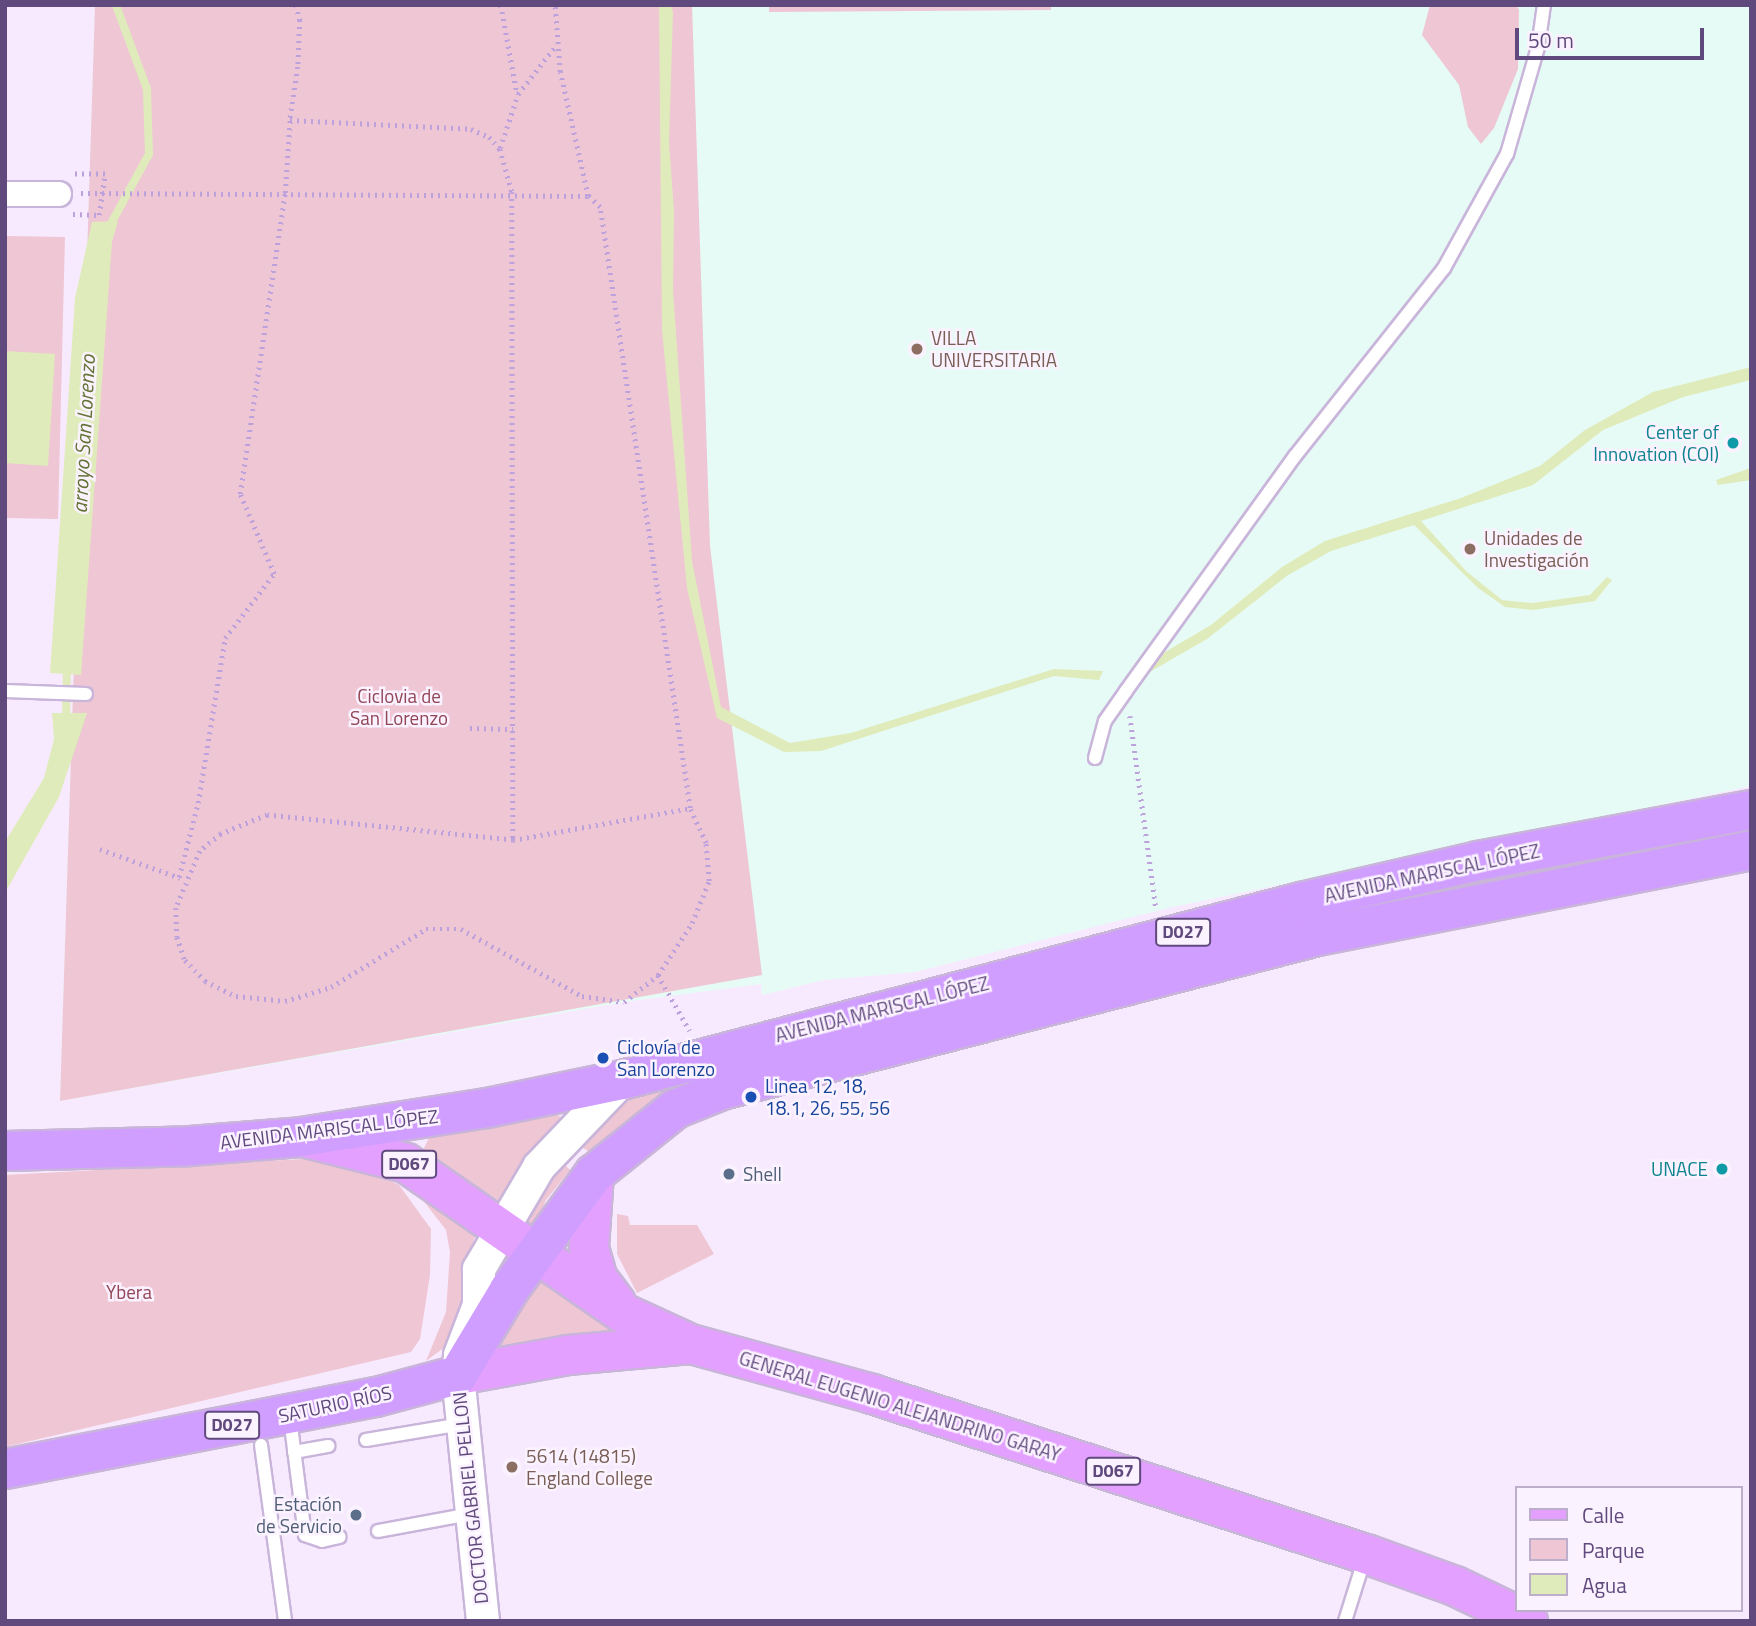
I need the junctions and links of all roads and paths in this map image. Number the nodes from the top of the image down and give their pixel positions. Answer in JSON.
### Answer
{"nodes":[{"id":1,"x":296,"y":5,"type":"edge"},
{"id":2,"x":501,"y":5,"type":"edge"},
{"id":3,"x":555,"y":5,"type":"edge"},
{"id":4,"x":1544,"y":5,"type":"edge"},
{"id":5,"x":558,"y":44,"type":"junction"},
{"id":6,"x":518,"y":94,"type":"junction"},
{"id":7,"x":290,"y":120,"type":"junction"},
{"id":8,"x":500,"y":149,"type":"junction"},
{"id":9,"x":512,"y":192,"type":"junction"},
{"id":10,"x":285,"y":193,"type":"junction"},
{"id":11,"x":5,"y":194,"type":"edge"},
{"id":12,"x":59,"y":194,"type":"joint"},
{"id":13,"x":588,"y":196,"type":"junction"},
{"id":14,"x":5,"y":691,"type":"edge"},
{"id":15,"x":1126,"y":691,"type":"junction"},
{"id":16,"x":86,"y":695,"type":"dead end"},
{"id":17,"x":470,"y":728,"type":"dead end"},
{"id":18,"x":513,"y":729,"type":"junction"},
{"id":19,"x":1095,"y":758,"type":"dead end"},
{"id":20,"x":690,"y":808,"type":"junction"},
{"id":21,"x":1751,"y":810,"type":"edge"},
{"id":22,"x":513,"y":840,"type":"junction"},
{"id":23,"x":100,"y":849,"type":"dead end"},
{"id":24,"x":1751,"y":850,"type":"edge"},
{"id":25,"x":181,"y":878,"type":"junction"},
{"id":26,"x":1158,"y":920,"type":"dead end"},
{"id":27,"x":658,"y":975,"type":"junction"},
{"id":28,"x":699,"y":1056,"type":"junction"},
{"id":29,"x":622,"y":1080,"type":"junction"},
{"id":30,"x":301,"y":1137,"type":"junction"},
{"id":31,"x":5,"y":1151,"type":"edge"},
{"id":32,"x":581,"y":1155,"type":"junction"},
{"id":33,"x":501,"y":1226,"type":"junction"},
{"id":34,"x":536,"y":1251,"type":"junction"},
{"id":35,"x":623,"y":1313,"type":"junction"},
{"id":36,"x":691,"y":1344,"type":"junction"},
{"id":37,"x":458,"y":1375,"type":"junction"},
{"id":38,"x":289,"y":1414,"type":"junction"},
{"id":39,"x":463,"y":1424,"type":"junction"},
{"id":40,"x":366,"y":1440,"type":"dead end"},
{"id":41,"x":261,"y":1445,"type":"dead end"},
{"id":42,"x":328,"y":1446,"type":"dead end"},
{"id":43,"x":294,"y":1452,"type":"junction"},
{"id":44,"x":5,"y":1469,"type":"edge"},
{"id":45,"x":471,"y":1513,"type":"junction"},
{"id":46,"x":378,"y":1531,"type":"dead end"},
{"id":47,"x":340,"y":1537,"type":"dead end"},
{"id":48,"x":1366,"y":1553,"type":"junction"},
{"id":49,"x":285,"y":1621,"type":"edge"},
{"id":50,"x":483,"y":1621,"type":"edge"},
{"id":51,"x":1345,"y":1621,"type":"edge"},
{"id":52,"x":1528,"y":1621,"type":"edge"}],
"edges":[{"from":1,"to":7,"type":"path"},
{"from":2,"to":6,"type":"path"},
{"from":3,"to":5,"type":"path"},
{"from":4,"to":15,"type":"lane"},
{"from":5,"to":6,"type":"path"},
{"from":5,"to":13,"type":"path"},
{"from":6,"to":8,"type":"path"},
{"from":7,"to":8,"type":"path"},
{"from":7,"to":10,"type":"path"},
{"from":8,"to":9,"type":"path"},
{"from":9,"to":10,"type":"path"},
{"from":9,"to":13,"type":"path"},
{"from":9,"to":18,"type":"path"},
{"from":10,"to":12,"type":"path"},
{"from":10,"to":25,"type":"path"},
{"from":11,"to":12,"type":"street"},
{"from":13,"to":20,"type":"path"},
{"from":14,"to":16,"type":"lane"},
{"from":15,"to":19,"type":"lane"},
{"from":15,"to":26,"type":"path"},
{"from":17,"to":18,"type":"path"},
{"from":18,"to":22,"type":"path"},
{"from":20,"to":22,"type":"path"},
{"from":20,"to":27,"type":"path"},
{"from":21,"to":28,"type":"highway","name":"AVENIDA MARISCAL LÓPEZ","number":"D027"},
{"from":22,"to":25,"type":"path"},
{"from":23,"to":25,"type":"path"},
{"from":24,"to":32,"type":"highway","name":"AVENIDA MARISCAL LÓPEZ","number":"D027"},
{"from":25,"to":27,"type":"path"},
{"from":27,"to":28,"type":"path"},
{"from":28,"to":29,"type":"highway","name":"AVENIDA MARISCAL LÓPEZ","number":"D027"},
{"from":29,"to":30,"type":"highway","name":"AVENIDA MARISCAL LÓPEZ","number":"D027"},
{"from":29,"to":32,"type":"street","name":"DOCTOR GABRIEL PELLON"},
{"from":30,"to":31,"type":"highway","name":"AVENIDA MARISCAL LÓPEZ","number":"D027"},
{"from":30,"to":33,"type":"main road","number":"D067"},
{"from":32,"to":33,"type":"street","name":"DOCTOR GABRIEL PELLON"},
{"from":32,"to":34,"type":"highway","name":"AVENIDA MARISCAL LÓPEZ","number":"D027"},
{"from":32,"to":35,"type":"main road"},
{"from":33,"to":34,"type":"main road","number":"D067"},
{"from":33,"to":37,"type":"street","name":"DOCTOR GABRIEL PELLON"},
{"from":34,"to":35,"type":"main road","number":"D067"},
{"from":34,"to":37,"type":"highway","number":"D027"},
{"from":35,"to":36,"type":"main road","number":"D067"},
{"from":36,"to":37,"type":"main road","name":"GENERAL EUGENIO ALEJANDRINO GARAY","number":"D067"},
{"from":36,"to":48,"type":"main road","name":"GENERAL EUGENIO ALEJANDRINO GARAY","number":"D067"},
{"from":37,"to":38,"type":"highway","name":"SATURIO RÍOS","number":"D027"},
{"from":37,"to":39,"type":"street","name":"DOCTOR GABRIEL PELLON"},
{"from":38,"to":43,"type":"lane"},
{"from":38,"to":44,"type":"highway","name":"SATURIO RÍOS","number":"D027"},
{"from":39,"to":40,"type":"lane"},
{"from":39,"to":45,"type":"street","name":"DOCTOR GABRIEL PELLON"},
{"from":41,"to":49,"type":"lane"},
{"from":42,"to":43,"type":"lane"},
{"from":43,"to":47,"type":"lane"},
{"from":45,"to":46,"type":"lane"},
{"from":45,"to":50,"type":"street","name":"DOCTOR GABRIEL PELLON"},
{"from":48,"to":51,"type":"lane"},
{"from":48,"to":52,"type":"main road","name":"GENERAL EUGENIO ALEJANDRINO GARAY","number":"D067"}]}
